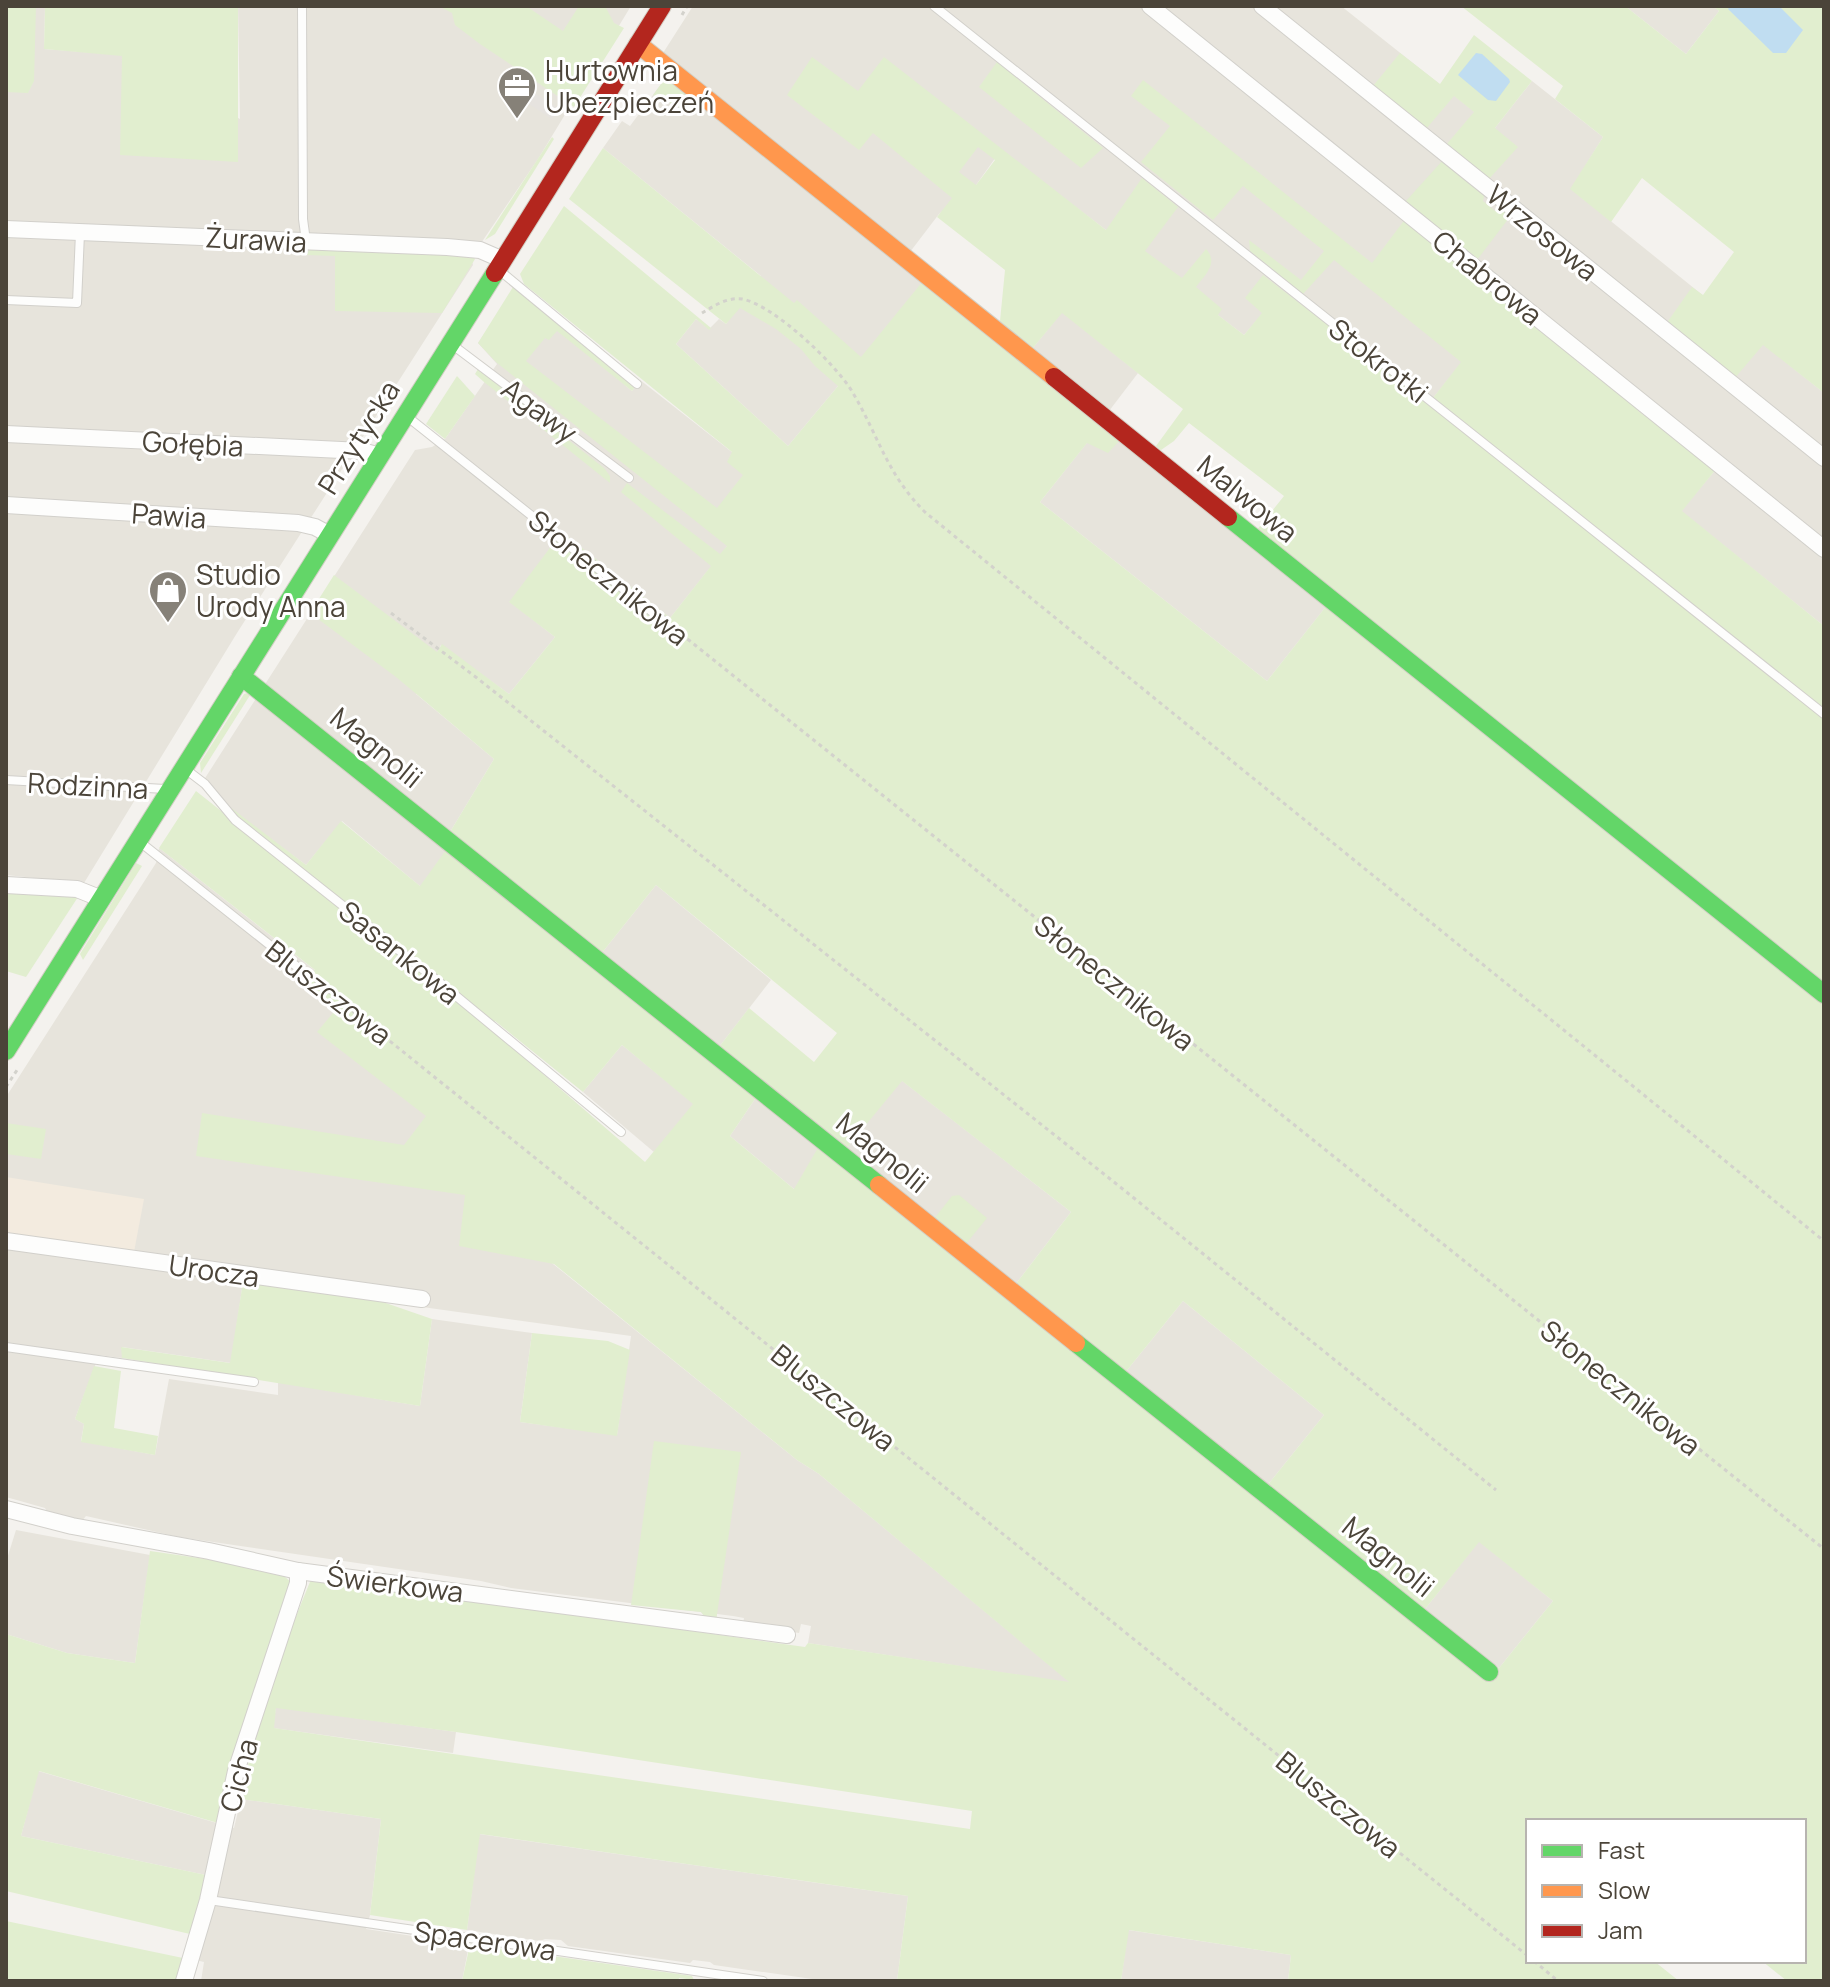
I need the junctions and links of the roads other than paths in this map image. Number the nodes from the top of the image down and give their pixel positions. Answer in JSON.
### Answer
{"nodes":[{"id":1,"x":302,"y":6,"type":"edge"},
{"id":2,"x":662,"y":6,"type":"edge"},
{"id":3,"x":934,"y":6,"type":"edge"},
{"id":4,"x":1150,"y":6,"type":"edge"},
{"id":5,"x":1262,"y":6,"type":"edge"},
{"id":6,"x":638,"y":44,"type":"junction"},
{"id":7,"x":6,"y":229,"type":"edge"},
{"id":8,"x":80,"y":233,"type":"junction"},
{"id":9,"x":306,"y":241,"type":"junction"},
{"id":10,"x":500,"y":264,"type":"junction"},
{"id":11,"x":6,"y":300,"type":"edge"},
{"id":12,"x":450,"y":344,"type":"junction"},
{"id":13,"x":637,"y":384,"type":"dead end"},
{"id":14,"x":405,"y":416,"type":"junction"},
{"id":15,"x":6,"y":434,"type":"edge"},
{"id":16,"x":380,"y":456,"type":"junction"},
{"id":17,"x":1824,"y":458,"type":"edge"},
{"id":18,"x":629,"y":478,"type":"dead end"},
{"id":19,"x":6,"y":505,"type":"edge"},
{"id":20,"x":330,"y":535,"type":"junction"},
{"id":21,"x":1824,"y":549,"type":"edge"},
{"id":22,"x":665,"y":622,"type":"road end"},
{"id":23,"x":241,"y":676,"type":"junction"},
{"id":24,"x":1824,"y":714,"type":"edge"},
{"id":25,"x":184,"y":768,"type":"junction"},
{"id":26,"x":6,"y":780,"type":"edge"},
{"id":27,"x":170,"y":790,"type":"junction"},
{"id":28,"x":138,"y":840,"type":"junction"},
{"id":29,"x":6,"y":885,"type":"edge"},
{"id":30,"x":102,"y":899,"type":"junction"},
{"id":31,"x":305,"y":973,"type":"road end"},
{"id":32,"x":1824,"y":994,"type":"edge"},
{"id":33,"x":6,"y":1051,"type":"edge"},
{"id":34,"x":621,"y":1132,"type":"dead end"},
{"id":35,"x":6,"y":1241,"type":"edge"},
{"id":36,"x":422,"y":1299,"type":"dead end"},
{"id":37,"x":6,"y":1347,"type":"edge"},
{"id":38,"x":254,"y":1382,"type":"dead end"},
{"id":39,"x":6,"y":1509,"type":"edge"},
{"id":40,"x":298,"y":1571,"type":"junction"},
{"id":41,"x":787,"y":1635,"type":"dead end"},
{"id":42,"x":1489,"y":1672,"type":"dead end"},
{"id":43,"x":208,"y":1900,"type":"junction"},
{"id":44,"x":184,"y":1981,"type":"edge"},
{"id":45,"x":763,"y":1981,"type":"edge"}],
"edges":[{"from":1,"to":9,"type":"lane"},
{"from":2,"to":6,"type":"street","name":"Przytycka"},
{"from":3,"to":24,"type":"lane","name":"Stokrotki"},
{"from":4,"to":21,"type":"street","name":"Chabrowa"},
{"from":5,"to":17,"type":"street","name":"Wrzosowa"},
{"from":6,"to":10,"type":"street","name":"Przytycka"},
{"from":6,"to":32,"type":"street","name":"Malwowa"},
{"from":7,"to":8,"type":"street","name":"Żurawia"},
{"from":8,"to":9,"type":"street","name":"Żurawia"},
{"from":8,"to":11,"type":"lane"},
{"from":9,"to":10,"type":"street","name":"Żurawia"},
{"from":10,"to":12,"type":"street","name":"Przytycka"},
{"from":10,"to":13,"type":"lane"},
{"from":12,"to":14,"type":"street","name":"Przytycka"},
{"from":12,"to":18,"type":"lane","name":"Agawy"},
{"from":14,"to":16,"type":"street","name":"Przytycka"},
{"from":14,"to":22,"type":"lane","name":"Słonecznikowa"},
{"from":15,"to":16,"type":"street","name":"Gołębia"},
{"from":16,"to":20,"type":"street","name":"Przytycka"},
{"from":19,"to":20,"type":"street","name":"Pawia"},
{"from":20,"to":23,"type":"street","name":"Przytycka"},
{"from":23,"to":25,"type":"street","name":"Przytycka"},
{"from":23,"to":42,"type":"street","name":"Magnolii"},
{"from":25,"to":27,"type":"street","name":"Przytycka"},
{"from":25,"to":34,"type":"lane","name":"Sasankowa"},
{"from":26,"to":27,"type":"lane","name":"Rodzinna"},
{"from":27,"to":28,"type":"street","name":"Przytycka"},
{"from":28,"to":30,"type":"street","name":"Przytycka"},
{"from":28,"to":31,"type":"lane","name":"Bluszczowa"},
{"from":29,"to":30,"type":"street"},
{"from":30,"to":33,"type":"street","name":"Przytycka"},
{"from":35,"to":36,"type":"street","name":"Urocza"},
{"from":37,"to":38,"type":"lane"},
{"from":39,"to":40,"type":"street","name":"Świerkowa"},
{"from":40,"to":41,"type":"street","name":"Świerkowa"},
{"from":40,"to":43,"type":"street","name":"Cicha"},
{"from":43,"to":44,"type":"street","name":"Cicha"},
{"from":43,"to":45,"type":"lane","name":"Spacerowa"}]}
